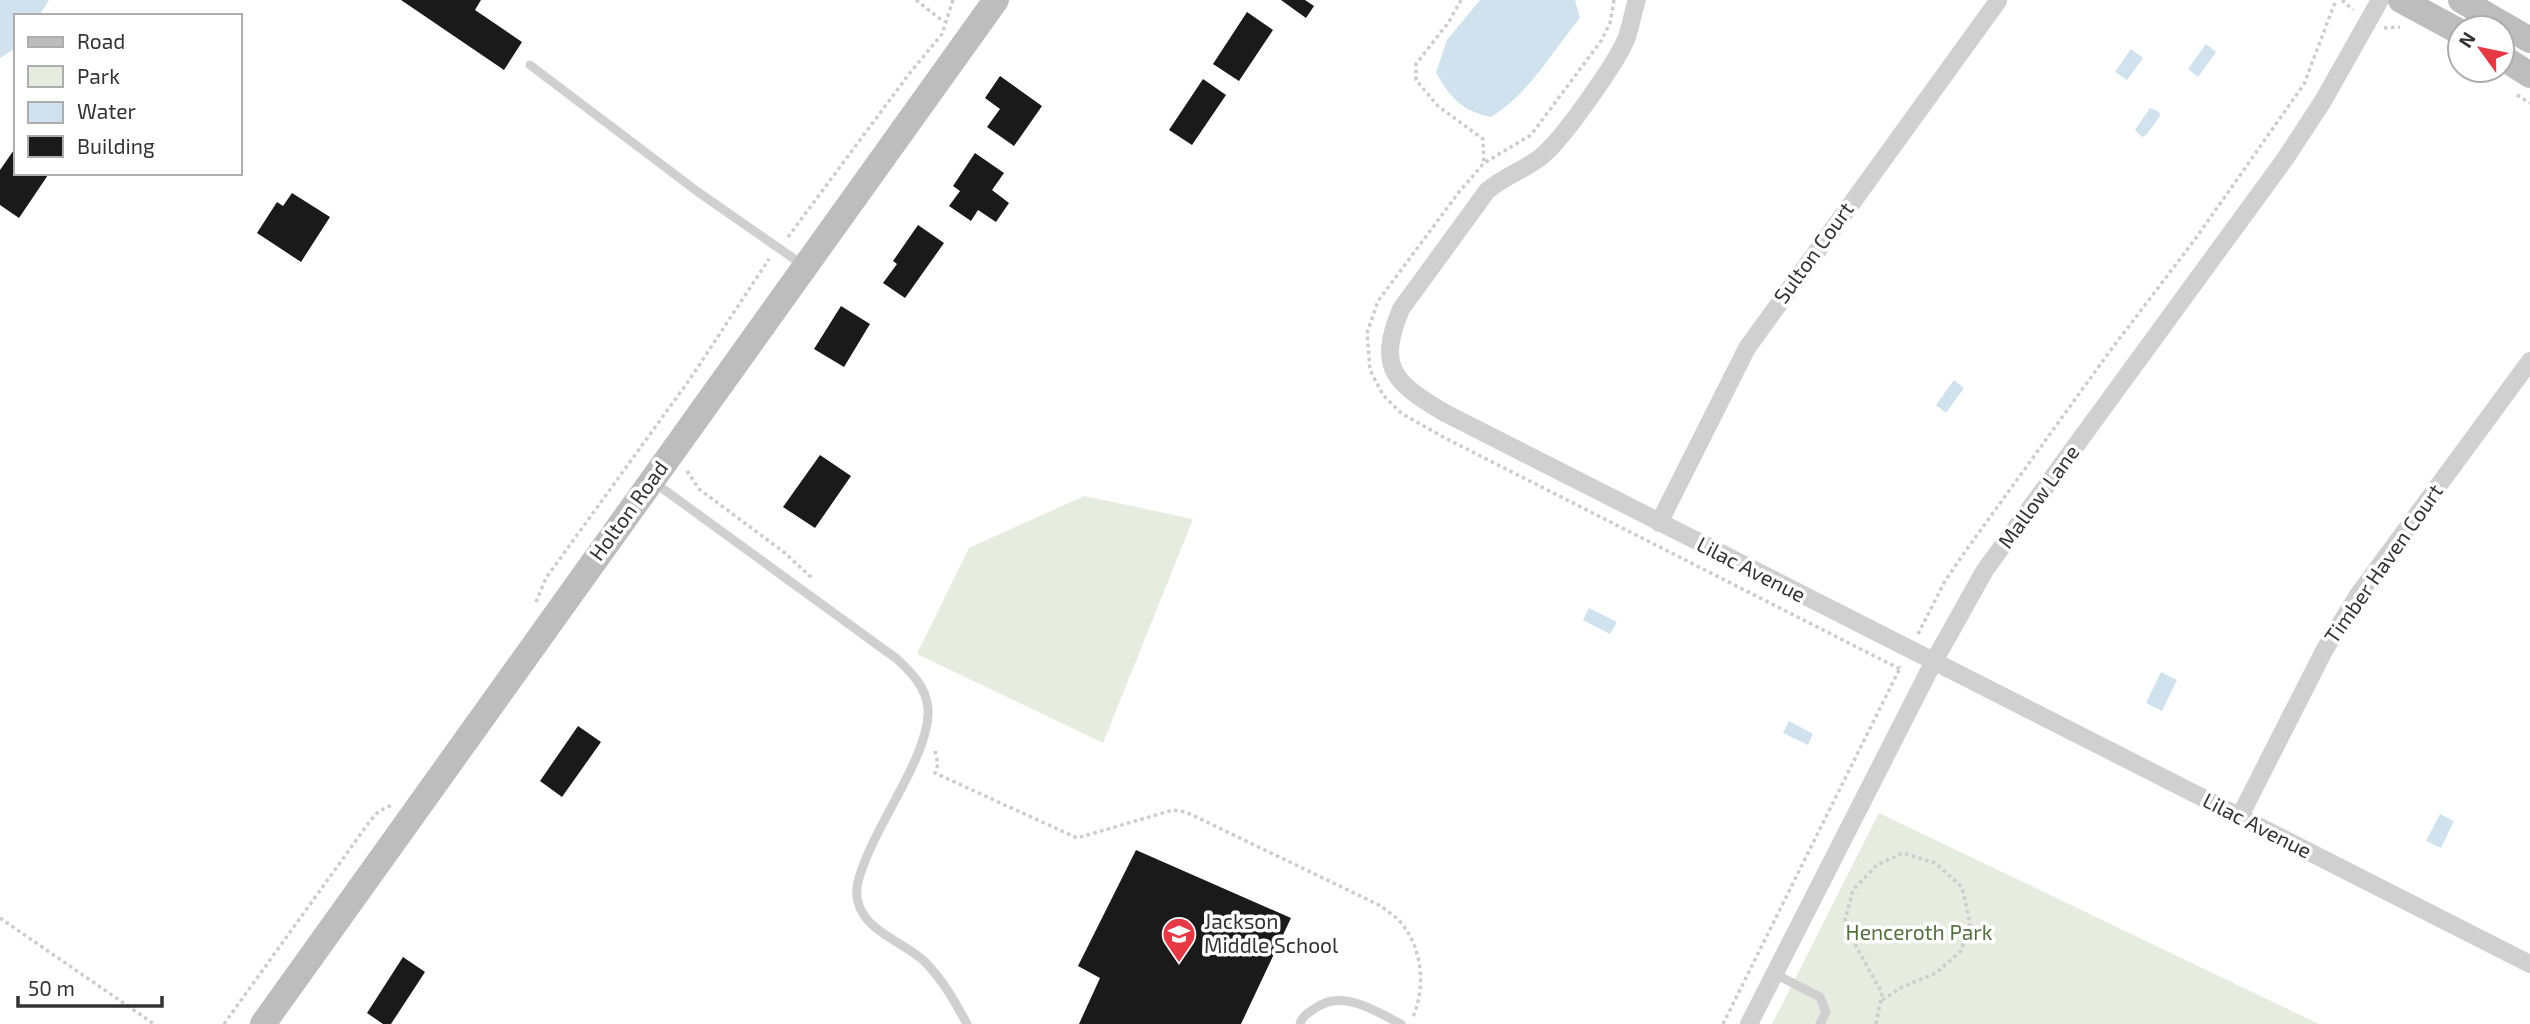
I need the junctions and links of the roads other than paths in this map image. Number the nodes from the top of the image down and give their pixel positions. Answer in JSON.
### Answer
{"nodes":[{"id":1,"x":996,"y":0,"type":"edge"},
{"id":2,"x":1636,"y":0,"type":"edge"},
{"id":3,"x":2380,"y":0,"type":"edge"},
{"id":4,"x":2401,"y":0,"type":"edge"},
{"id":5,"x":2461,"y":0,"type":"edge"},
{"id":6,"x":1998,"y":1,"type":"edge"},
{"id":7,"x":2446,"y":36,"type":"edge"},
{"id":8,"x":2530,"y":40,"type":"edge"},
{"id":9,"x":530,"y":65,"type":"dead end"},
{"id":10,"x":804,"y":266,"type":"junction"},
{"id":11,"x":2530,"y":361,"type":"edge"},
{"id":12,"x":651,"y":480,"type":"junction"},
{"id":13,"x":1658,"y":523,"type":"junction"},
{"id":14,"x":1933,"y":663,"type":"junction"},
{"id":15,"x":2239,"y":818,"type":"junction"},
{"id":16,"x":2529,"y":960,"type":"edge"},
{"id":17,"x":1775,"y":974,"type":"junction"},
{"id":18,"x":1387,"y":1021,"type":"edge"},
{"id":19,"x":263,"y":1024,"type":"edge"},
{"id":20,"x":967,"y":1024,"type":"edge"},
{"id":21,"x":1300,"y":1024,"type":"edge"},
{"id":22,"x":1401,"y":1024,"type":"edge"},
{"id":23,"x":1749,"y":1024,"type":"edge"},
{"id":24,"x":1820,"y":1024,"type":"edge"}],
"edges":[{"from":1,"to":10,"type":"street","name":"Holton Road"},
{"from":2,"to":13,"type":"street","name":"Lilac Avenue"},
{"from":3,"to":14,"type":"street","name":"Mallow Lane"},
{"from":4,"to":7,"type":"street"},
{"from":5,"to":8,"type":"street"},
{"from":6,"to":13,"type":"street","name":"Sulton Court"},
{"from":9,"to":10,"type":"lane"},
{"from":10,"to":12,"type":"street","name":"Holton Road"},
{"from":11,"to":15,"type":"street","name":"Timber Haven Court"},
{"from":12,"to":19,"type":"street","name":"Holton Road"},
{"from":12,"to":20,"type":"lane"},
{"from":13,"to":14,"type":"street","name":"Lilac Avenue"},
{"from":14,"to":15,"type":"street","name":"Lilac Avenue"},
{"from":14,"to":17,"type":"street","name":"Mallow Lane"},
{"from":15,"to":16,"type":"street","name":"Lilac Avenue"},
{"from":17,"to":23,"type":"street","name":"Mallow Lane"},
{"from":17,"to":24,"type":"lane"},
{"from":18,"to":21,"type":"lane"},
{"from":18,"to":22,"type":"lane"}]}
